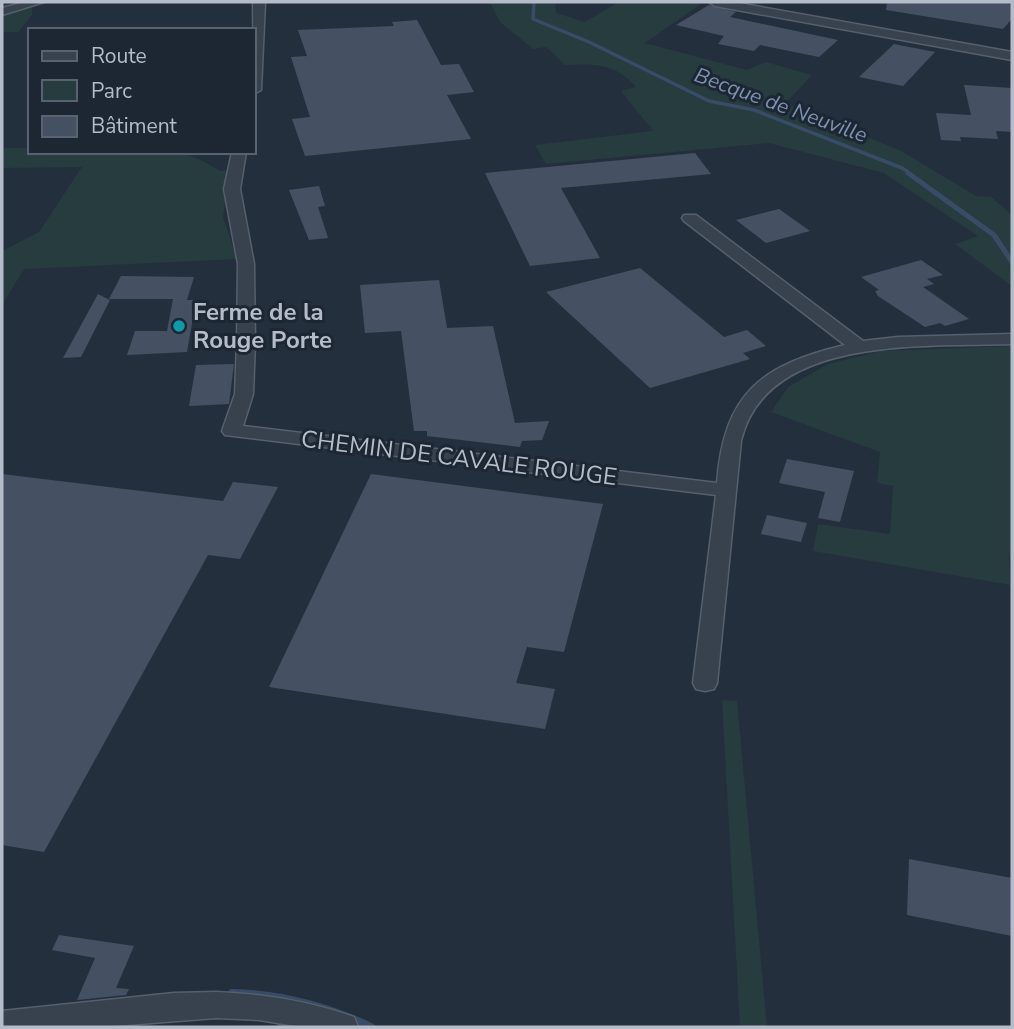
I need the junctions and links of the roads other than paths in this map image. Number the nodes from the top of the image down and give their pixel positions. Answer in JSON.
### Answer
{"nodes":[{"id":1,"x":38,"y":2,"type":"edge"},
{"id":2,"x":259,"y":2,"type":"edge"},
{"id":3,"x":715,"y":2,"type":"edge"},
{"id":4,"x":2,"y":12,"type":"edge"},
{"id":5,"x":1012,"y":56,"type":"edge"},
{"id":6,"x":256,"y":78,"type":"edge"},
{"id":7,"x":238,"y":154,"type":"edge"},
{"id":8,"x":690,"y":218,"type":"dead end"},
{"id":9,"x":1012,"y":339,"type":"edge"},
{"id":10,"x":859,"y":347,"type":"junction"},
{"id":11,"x":727,"y":490,"type":"junction"},
{"id":12,"x":705,"y":684,"type":"dead end"},
{"id":13,"x":2,"y":1024,"type":"edge"},
{"id":14,"x":344,"y":1027,"type":"edge"}],
"edges":[{"from":1,"to":4,"type":"street"},
{"from":2,"to":6,"type":"street"},
{"from":3,"to":5,"type":"street"},
{"from":7,"to":11,"type":"street","name":"CHEMIN DE CAVALE ROUGE"},
{"from":8,"to":10,"type":"street"},
{"from":9,"to":10,"type":"street"},
{"from":10,"to":11,"type":"street"},
{"from":11,"to":12,"type":"street"},
{"from":13,"to":14,"type":"street"}]}
